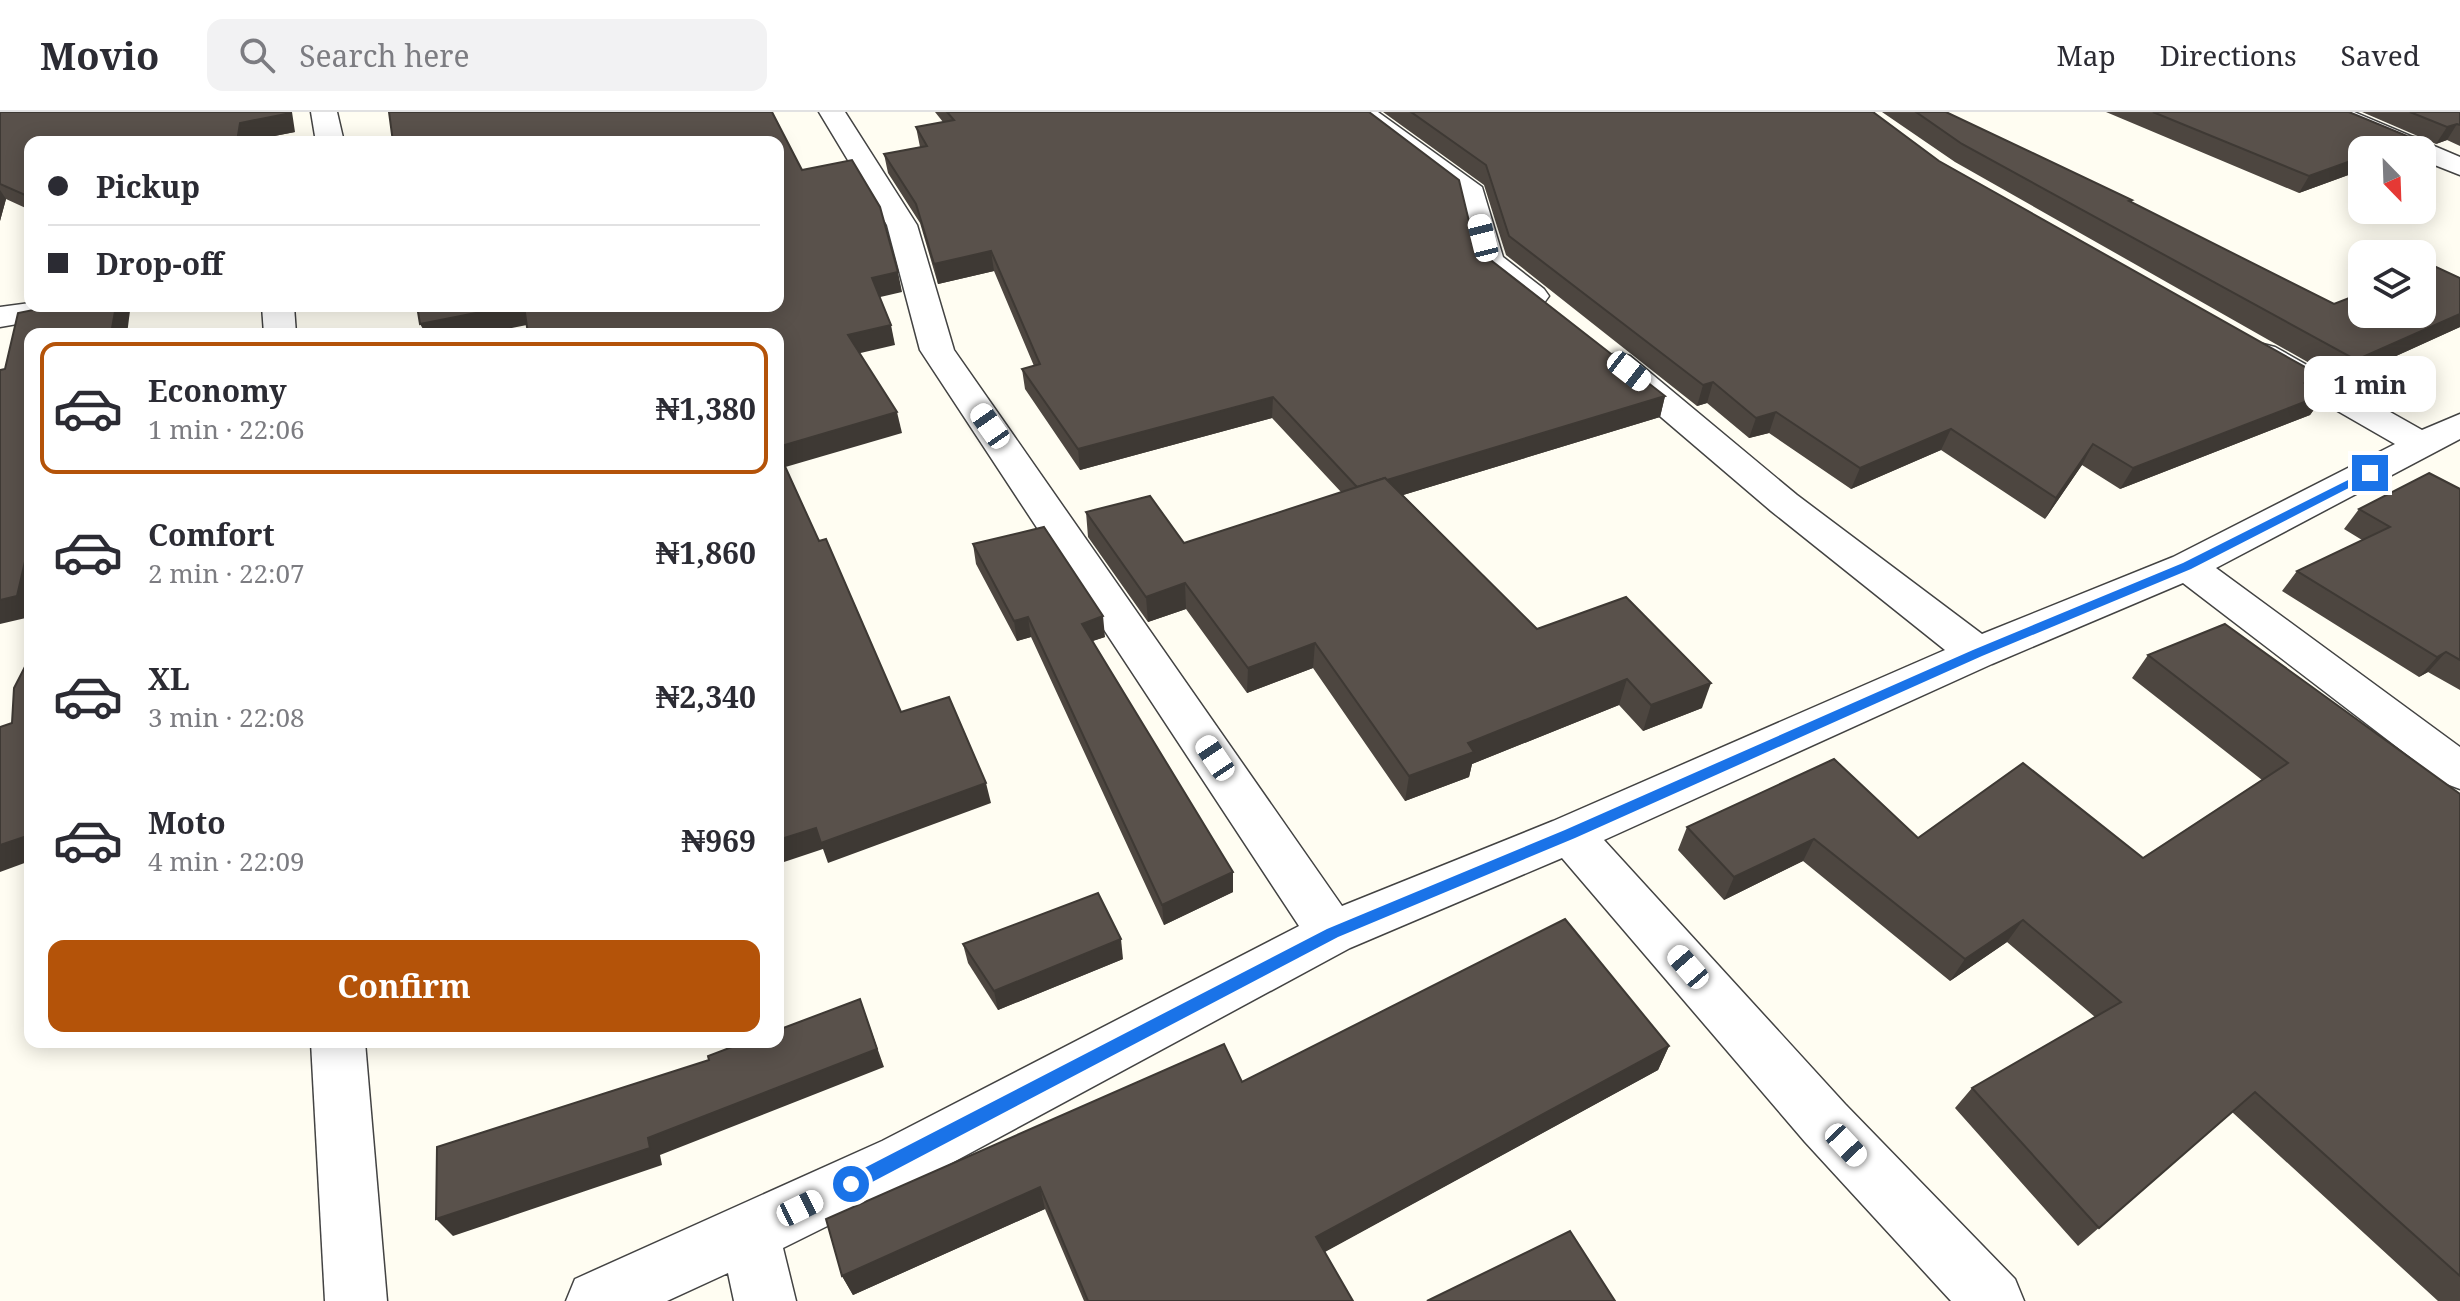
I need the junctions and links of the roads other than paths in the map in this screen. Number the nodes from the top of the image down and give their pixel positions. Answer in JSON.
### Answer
{"nodes":[{"id":1,"x":324,"y":112,"type":"edge"},
{"id":2,"x":832,"y":112,"type":"edge"},
{"id":3,"x":1361,"y":112,"type":"edge"},
{"id":4,"x":2332,"y":112,"type":"edge"},
{"id":5,"x":329,"y":136,"type":"edge"},
{"id":6,"x":2389,"y":136,"type":"edge"},
{"id":7,"x":2436,"y":156,"type":"edge"},
{"id":8,"x":2460,"y":167,"type":"edge"},
{"id":9,"x":31,"y":312,"type":"edge"},
{"id":10,"x":0,"y":317,"type":"edge"},
{"id":11,"x":2244,"y":343,"type":"edge"},
{"id":12,"x":2441,"y":435,"type":"edge"},
{"id":13,"x":2187,"y":566,"type":"junction"},
{"id":14,"x":1977,"y":653,"type":"junction"},
{"id":15,"x":2460,"y":771,"type":"edge"},
{"id":16,"x":1570,"y":834,"type":"junction"},
{"id":17,"x":1332,"y":933,"type":"junction"},
{"id":18,"x":338,"y":1048,"type":"edge"},
{"id":19,"x":750,"y":1233,"type":"junction"},
{"id":20,"x":356,"y":1301,"type":"edge"},
{"id":21,"x":597,"y":1301,"type":"edge"},
{"id":22,"x":765,"y":1301,"type":"edge"},
{"id":23,"x":1993,"y":1301,"type":"edge"}],
"edges":[{"from":1,"to":5,"type":"street"},
{"from":2,"to":17,"type":"street"},
{"from":3,"to":14,"type":"street"},
{"from":4,"to":6,"type":"street"},
{"from":7,"to":8,"type":"street"},
{"from":9,"to":10,"type":"street"},
{"from":11,"to":12,"type":"street"},
{"from":12,"to":13,"type":"street"},
{"from":13,"to":14,"type":"street"},
{"from":13,"to":15,"type":"street"},
{"from":14,"to":16,"type":"street"},
{"from":16,"to":17,"type":"street"},
{"from":16,"to":23,"type":"street"},
{"from":17,"to":19,"type":"street"},
{"from":18,"to":20,"type":"street"},
{"from":19,"to":21,"type":"street"},
{"from":19,"to":22,"type":"street"}]}
